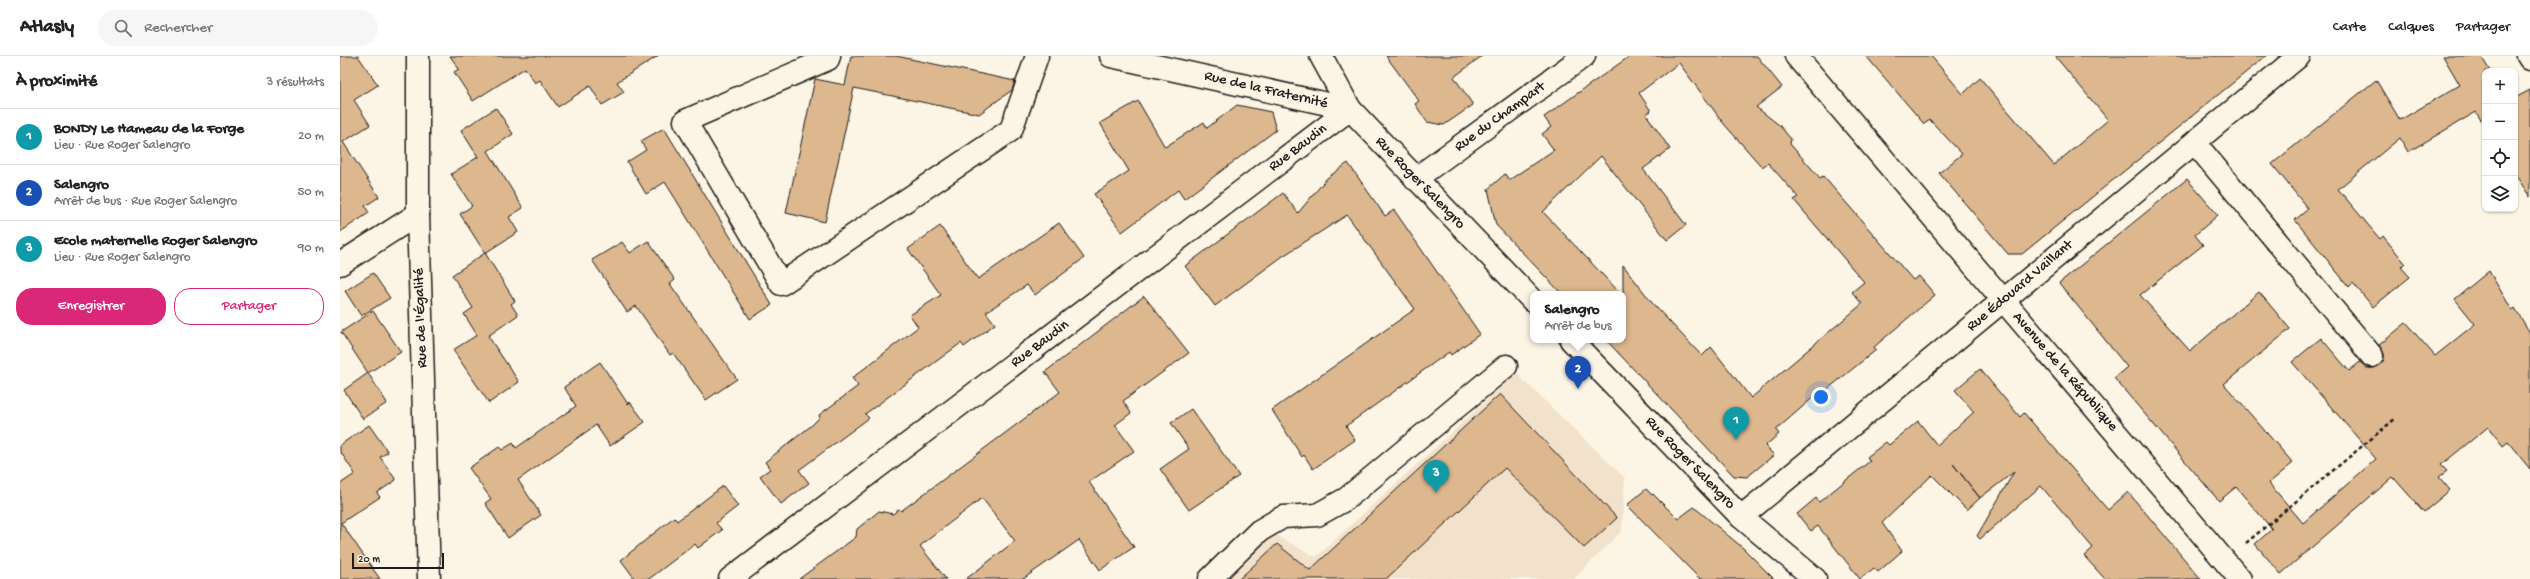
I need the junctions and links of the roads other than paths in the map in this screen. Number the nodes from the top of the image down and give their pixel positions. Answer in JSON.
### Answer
{"nodes":[{"id":1,"x":418,"y":56,"type":"edge"},
{"id":2,"x":829,"y":56,"type":"edge"},
{"id":3,"x":1037,"y":56,"type":"edge"},
{"id":4,"x":1111,"y":56,"type":"edge"},
{"id":5,"x":1321,"y":56,"type":"edge"},
{"id":6,"x":1584,"y":56,"type":"edge"},
{"id":7,"x":1796,"y":56,"type":"edge"},
{"id":8,"x":2299,"y":56,"type":"edge"},
{"id":9,"x":2528,"y":56,"type":"edge"},
{"id":10,"x":2530,"y":59,"type":"edge"},
{"id":11,"x":1350,"y":109,"type":"junction"},
{"id":12,"x":2195,"y":143,"type":"junction"},
{"id":13,"x":1415,"y":179,"type":"junction"},
{"id":14,"x":418,"y":214,"type":"junction"},
{"id":15,"x":340,"y":264,"type":"edge"},
{"id":16,"x":1530,"y":298,"type":"edge"},
{"id":17,"x":2003,"y":300,"type":"junction"},
{"id":18,"x":1574,"y":343,"type":"edge"},
{"id":19,"x":2372,"y":356,"type":"dead end"},
{"id":20,"x":1506,"y":366,"type":"dead end"},
{"id":21,"x":1741,"y":517,"type":"junction"},
{"id":22,"x":428,"y":579,"type":"edge"},
{"id":23,"x":730,"y":579,"type":"edge"},
{"id":24,"x":1210,"y":579,"type":"edge"},
{"id":25,"x":1815,"y":579,"type":"edge"},
{"id":26,"x":2240,"y":579,"type":"edge"}],
"edges":[{"from":1,"to":14,"type":"street","name":"Rue de l'Égalité"},
{"from":2,"to":3,"type":"street"},
{"from":4,"to":11,"type":"street","name":"Rue de la Fraternité"},
{"from":5,"to":11,"type":"street","name":"Rue Roger Salengro"},
{"from":6,"to":13,"type":"street","name":"Rue du Champart"},
{"from":7,"to":17,"type":"street","name":"Avenue de la République"},
{"from":8,"to":12,"type":"street","name":"Rue Édouard Vaillant"},
{"from":9,"to":10,"type":"street"},
{"from":11,"to":13,"type":"street","name":"Rue Roger Salengro"},
{"from":11,"to":23,"type":"street","name":"Rue Baudin"},
{"from":12,"to":17,"type":"street","name":"Rue Édouard Vaillant"},
{"from":12,"to":19,"type":"street"},
{"from":13,"to":16,"type":"street","name":"Rue Roger Salengro"},
{"from":14,"to":15,"type":"street"},
{"from":14,"to":22,"type":"street","name":"Rue de l'Égalité"},
{"from":17,"to":21,"type":"street","name":"Rue Édouard Vaillant"},
{"from":17,"to":26,"type":"street","name":"Avenue de la République"},
{"from":18,"to":21,"type":"street","name":"Rue Roger Salengro"},
{"from":20,"to":24,"type":"street"},
{"from":21,"to":25,"type":"street","name":"Rue Roger Salengro"}]}
